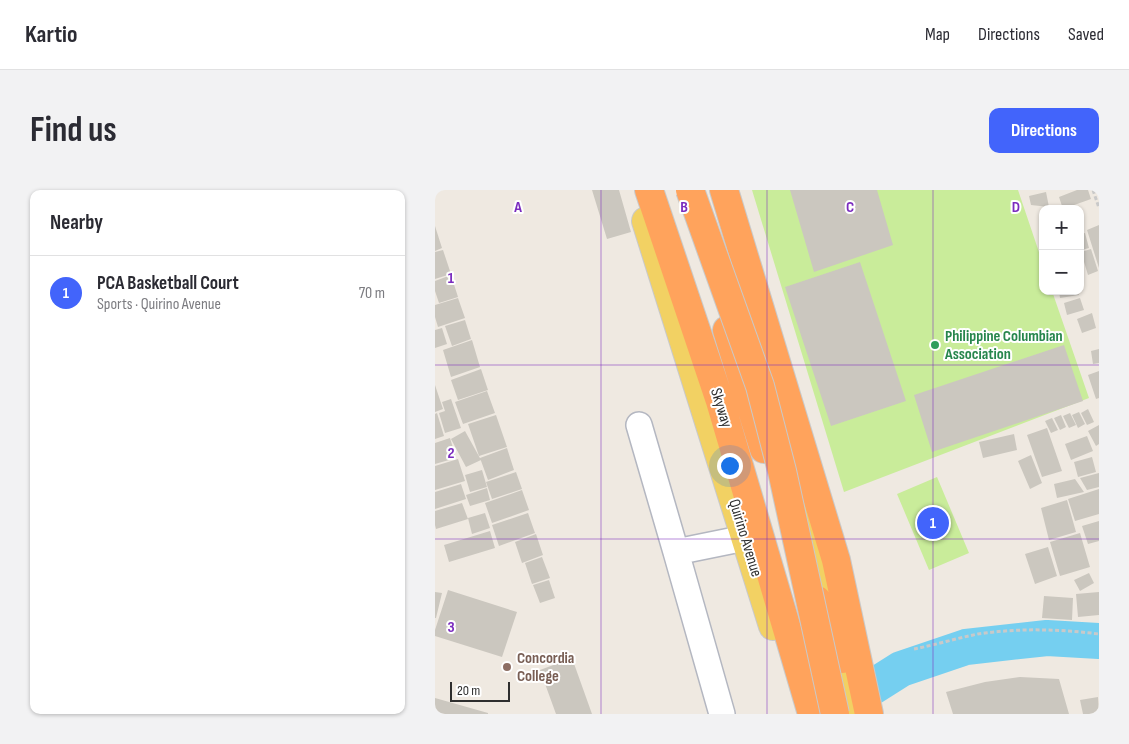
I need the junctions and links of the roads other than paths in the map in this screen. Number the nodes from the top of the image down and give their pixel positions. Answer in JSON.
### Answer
{"nodes":[{"id":1,"x":636,"y":190,"type":"edge"},
{"id":2,"x":649,"y":190,"type":"edge"},
{"id":3,"x":684,"y":190,"type":"edge"},
{"id":4,"x":690,"y":190,"type":"edge"},
{"id":5,"x":711,"y":190,"type":"edge"},
{"id":6,"x":724,"y":190,"type":"edge"},
{"id":7,"x":639,"y":425,"type":"dead end"},
{"id":8,"x":745,"y":538,"type":"junction"},
{"id":9,"x":676,"y":552,"type":"junction"},
{"id":10,"x":842,"y":660,"type":"junction"},
{"id":11,"x":722,"y":714,"type":"edge"},
{"id":12,"x":799,"y":714,"type":"edge"},
{"id":13,"x":812,"y":714,"type":"edge"},
{"id":14,"x":835,"y":714,"type":"edge"},
{"id":15,"x":855,"y":714,"type":"edge"},
{"id":16,"x":869,"y":714,"type":"edge"}],
"edges":[{"from":1,"to":8,"type":"main road","name":"Quirino Avenue"},
{"from":2,"to":13,"type":"highway","name":"Skyway"},
{"from":3,"to":10,"type":"highway"},
{"from":4,"to":14,"type":"highway","bridge":true},
{"from":5,"to":10,"type":"main road"},
{"from":6,"to":16,"type":"highway"},
{"from":7,"to":9,"type":"lane"},
{"from":8,"to":9,"type":"lane"},
{"from":8,"to":12,"type":"main road","name":"Quirino Avenue"},
{"from":9,"to":11,"type":"lane"},
{"from":10,"to":15,"type":"main road"}]}
